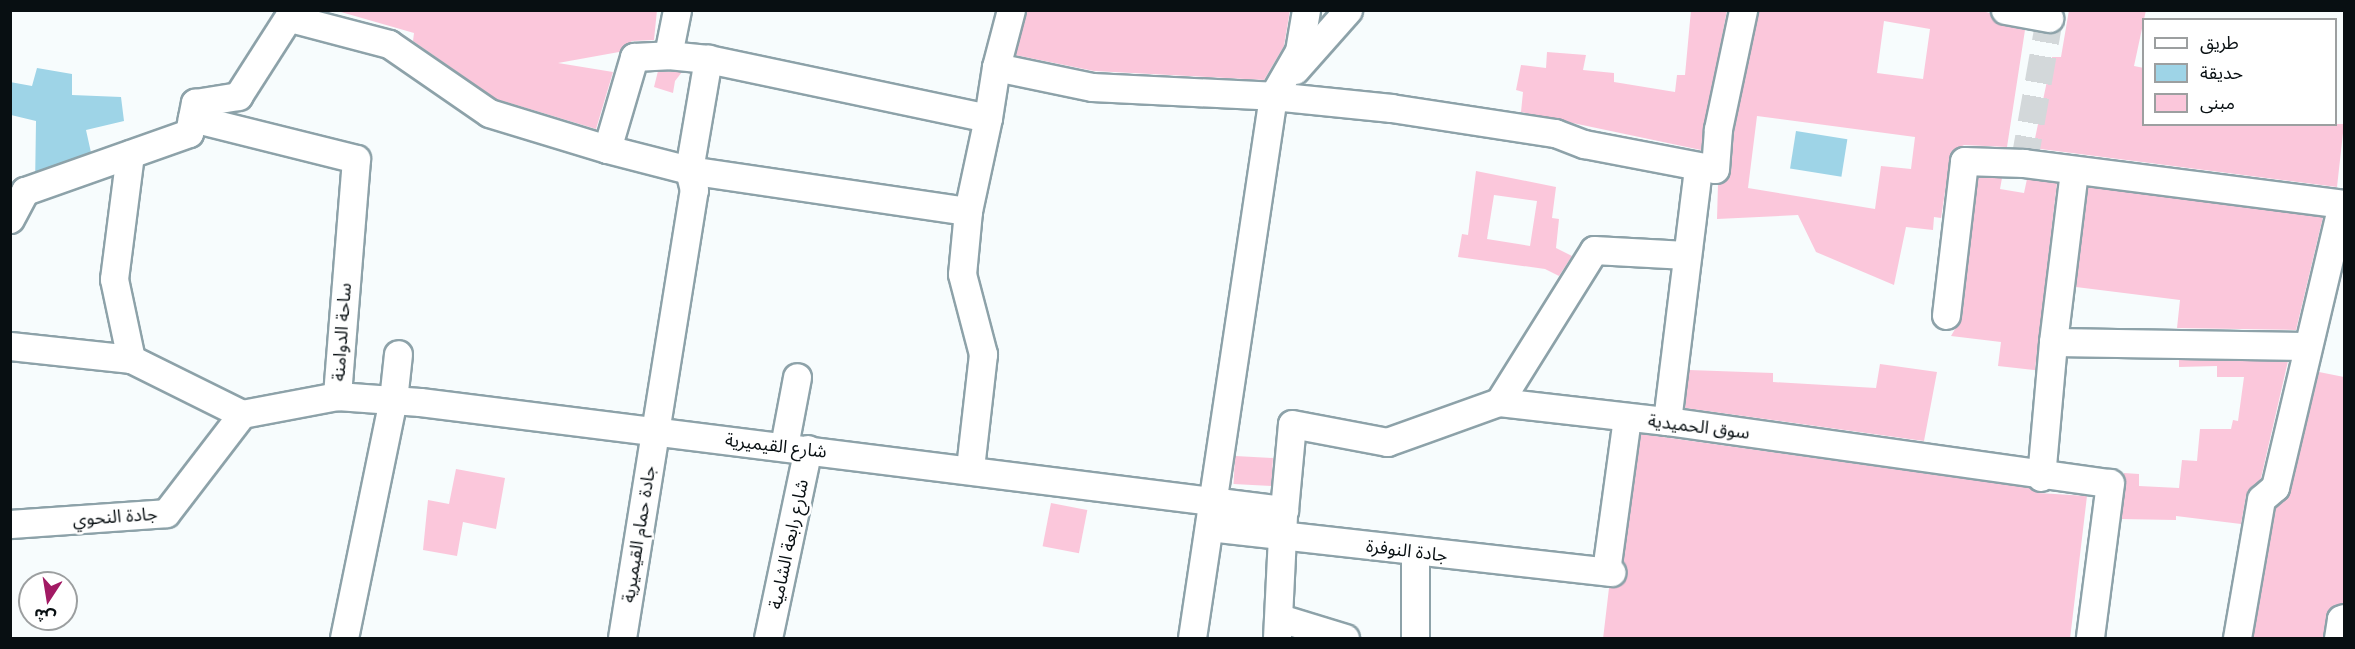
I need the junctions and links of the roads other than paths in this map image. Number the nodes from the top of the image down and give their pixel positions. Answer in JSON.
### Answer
{"nodes":[{"id":1,"x":677,"y":10,"type":"edge"},
{"id":2,"x":1011,"y":10,"type":"edge"},
{"id":3,"x":1306,"y":10,"type":"edge"},
{"id":4,"x":1348,"y":10,"type":"edge"},
{"id":5,"x":1743,"y":10,"type":"edge"},
{"id":6,"x":2005,"y":10,"type":"edge"},
{"id":7,"x":291,"y":14,"type":"edge"},
{"id":8,"x":2049,"y":18,"type":"dead end"},
{"id":9,"x":668,"y":55,"type":"junction"},
{"id":10,"x":708,"y":60,"type":"junction"},
{"id":11,"x":996,"y":67,"type":"junction"},
{"id":12,"x":1273,"y":96,"type":"junction"},
{"id":13,"x":192,"y":118,"type":"junction"},
{"id":14,"x":988,"y":118,"type":"junction"},
{"id":15,"x":607,"y":149,"type":"junction"},
{"id":16,"x":130,"y":154,"type":"junction"},
{"id":17,"x":1698,"y":167,"type":"junction"},
{"id":18,"x":689,"y":170,"type":"junction"},
{"id":19,"x":2074,"y":170,"type":"junction"},
{"id":20,"x":2344,"y":198,"type":"edge"},
{"id":21,"x":968,"y":210,"type":"junction"},
{"id":22,"x":10,"y":219,"type":"edge"},
{"id":23,"x":1686,"y":255,"type":"junction"},
{"id":24,"x":1946,"y":315,"type":"dead end"},
{"id":25,"x":2052,"y":342,"type":"junction"},
{"id":26,"x":10,"y":346,"type":"edge"},
{"id":27,"x":2306,"y":346,"type":"junction"},
{"id":28,"x":398,"y":354,"type":"dead end"},
{"id":29,"x":131,"y":359,"type":"junction"},
{"id":30,"x":797,"y":377,"type":"dead end"},
{"id":31,"x":337,"y":396,"type":"junction"},
{"id":32,"x":393,"y":400,"type":"junction"},
{"id":33,"x":1499,"y":402,"type":"junction"},
{"id":34,"x":242,"y":414,"type":"junction"},
{"id":35,"x":1627,"y":417,"type":"junction"},
{"id":36,"x":1667,"y":421,"type":"junction"},
{"id":37,"x":654,"y":430,"type":"junction"},
{"id":38,"x":796,"y":447,"type":"junction"},
{"id":39,"x":970,"y":468,"type":"junction"},
{"id":40,"x":2041,"y":475,"type":"junction"},
{"id":41,"x":1214,"y":499,"type":"junction"},
{"id":42,"x":1282,"y":522,"type":"junction"},
{"id":43,"x":10,"y":524,"type":"edge"},
{"id":44,"x":1209,"y":527,"type":"junction"},
{"id":45,"x":1415,"y":551,"type":"junction"},
{"id":46,"x":2344,"y":618,"type":"edge"},
{"id":47,"x":1278,"y":628,"type":"edge"},
{"id":48,"x":2083,"y":638,"type":"edge"},
{"id":49,"x":344,"y":639,"type":"edge"},
{"id":50,"x":622,"y":639,"type":"edge"},
{"id":51,"x":768,"y":639,"type":"edge"},
{"id":52,"x":1192,"y":639,"type":"edge"},
{"id":53,"x":1345,"y":639,"type":"edge"},
{"id":54,"x":1415,"y":639,"type":"edge"},
{"id":55,"x":2237,"y":639,"type":"edge"},
{"id":56,"x":2338,"y":639,"type":"edge"}],
"edges":[{"from":1,"to":9,"type":"street"},
{"from":2,"to":11,"type":"street"},
{"from":3,"to":12,"type":"street"},
{"from":4,"to":12,"type":"street"},
{"from":5,"to":17,"type":"street"},
{"from":6,"to":8,"type":"street"},
{"from":7,"to":13,"type":"street"},
{"from":7,"to":15,"type":"street"},
{"from":9,"to":10,"type":"street"},
{"from":9,"to":15,"type":"street"},
{"from":10,"to":14,"type":"street"},
{"from":10,"to":18,"type":"street","name":"جادة حمام القيميرية"},
{"from":11,"to":12,"type":"street"},
{"from":11,"to":14,"type":"street"},
{"from":12,"to":17,"type":"street"},
{"from":12,"to":41,"type":"street"},
{"from":13,"to":16,"type":"street"},
{"from":13,"to":31,"type":"street","name":"ساحة الدوامنة"},
{"from":14,"to":21,"type":"street"},
{"from":15,"to":18,"type":"street"},
{"from":16,"to":22,"type":"street"},
{"from":16,"to":29,"type":"street"},
{"from":17,"to":23,"type":"street"},
{"from":18,"to":21,"type":"street"},
{"from":18,"to":37,"type":"street","name":"جادة حمام القيميرية"},
{"from":19,"to":20,"type":"street"},
{"from":19,"to":24,"type":"street"},
{"from":19,"to":25,"type":"street"},
{"from":20,"to":27,"type":"street"},
{"from":21,"to":39,"type":"street"},
{"from":23,"to":33,"type":"street"},
{"from":23,"to":36,"type":"street"},
{"from":25,"to":27,"type":"street"},
{"from":25,"to":40,"type":"street"},
{"from":26,"to":29,"type":"street"},
{"from":27,"to":55,"type":"street"},
{"from":28,"to":32,"type":"street"},
{"from":29,"to":34,"type":"street"},
{"from":30,"to":38,"type":"street","name":"شارع رابعة الشامية"},
{"from":31,"to":32,"type":"street","name":"شارع القيميرية"},
{"from":31,"to":34,"type":"street","name":"ساحة الدوامنة"},
{"from":32,"to":37,"type":"street","name":"شارع القيميرية"},
{"from":32,"to":49,"type":"street"},
{"from":33,"to":35,"type":"street","name":"سوق الحميدية"},
{"from":33,"to":42,"type":"street","name":"سوق الحميدية"},
{"from":34,"to":43,"type":"street","name":"جادة النحوي"},
{"from":35,"to":36,"type":"street","name":"سوق الحميدية"},
{"from":35,"to":45,"type":"street","name":"جادة النوفرة"},
{"from":36,"to":40,"type":"street","name":"سوق الحميدية"},
{"from":37,"to":38,"type":"street","name":"شارع القيميرية"},
{"from":37,"to":50,"type":"street","name":"جادة حمام القيميرية"},
{"from":38,"to":39,"type":"street","name":"شارع القيميرية"},
{"from":38,"to":51,"type":"street","name":"شارع رابعة الشامية"},
{"from":39,"to":41,"type":"street","name":"شارع القيميرية"},
{"from":40,"to":48,"type":"street","name":"سوق الحميدية"},
{"from":41,"to":42,"type":"street"},
{"from":41,"to":44,"type":"street"},
{"from":42,"to":44,"type":"street","name":"جادة النوفرة"},
{"from":42,"to":45,"type":"street","name":"جادة النوفرة"},
{"from":42,"to":47,"type":"street"},
{"from":44,"to":52,"type":"street"},
{"from":45,"to":54,"type":"street"},
{"from":46,"to":56,"type":"street"},
{"from":47,"to":53,"type":"street"}]}
